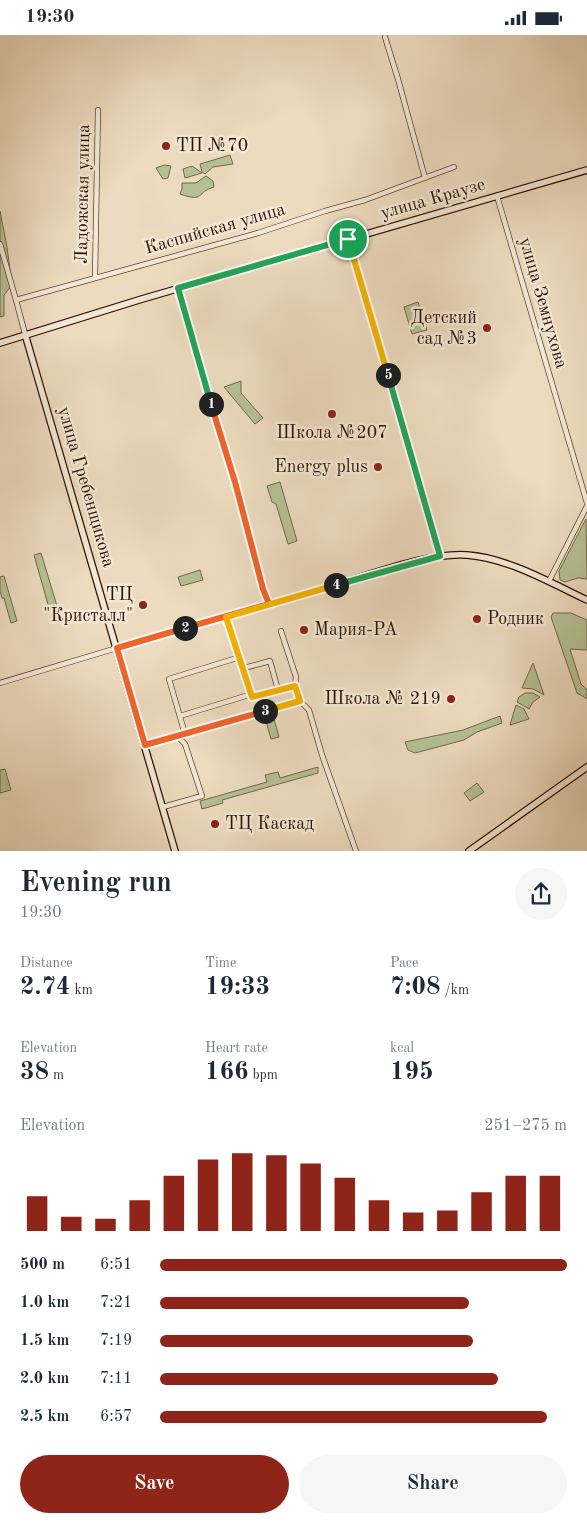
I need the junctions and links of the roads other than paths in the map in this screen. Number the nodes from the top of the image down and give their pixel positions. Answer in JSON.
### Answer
{"nodes":[{"id":1,"x":385,"y":37,"type":"dead end"},
{"id":2,"x":98,"y":110,"type":"dead end"},
{"id":3,"x":454,"y":167,"type":"dead end"},
{"id":4,"x":587,"y":170,"type":"edge"},
{"id":5,"x":425,"y":178,"type":"junction"},
{"id":6,"x":497,"y":197,"type":"junction"},
{"id":7,"x":348,"y":239,"type":"junction"},
{"id":8,"x":0,"y":244,"type":"edge"},
{"id":9,"x":95,"y":277,"type":"junction"},
{"id":10,"x":178,"y":288,"type":"junction"},
{"id":11,"x":16,"y":300,"type":"junction"},
{"id":12,"x":26,"y":334,"type":"junction"},
{"id":13,"x":0,"y":343,"type":"edge"},
{"id":14,"x":587,"y":505,"type":"edge"},
{"id":15,"x":440,"y":556,"type":"junction"},
{"id":16,"x":549,"y":581,"type":"junction"},
{"id":17,"x":587,"y":600,"type":"edge"},
{"id":18,"x":269,"y":604,"type":"junction"},
{"id":19,"x":226,"y":617,"type":"junction"},
{"id":20,"x":281,"y":631,"type":"dead end"},
{"id":21,"x":117,"y":648,"type":"junction"},
{"id":22,"x":240,"y":657,"type":"junction"},
{"id":23,"x":244,"y":668,"type":"junction"},
{"id":24,"x":0,"y":683,"type":"edge"},
{"id":25,"x":295,"y":686,"type":"junction"},
{"id":26,"x":278,"y":690,"type":"junction"},
{"id":27,"x":252,"y":694,"type":"junction"},
{"id":28,"x":300,"y":701,"type":"junction"},
{"id":29,"x":180,"y":716,"type":"junction"},
{"id":30,"x":185,"y":734,"type":"junction"},
{"id":31,"x":179,"y":738,"type":"dead end"},
{"id":32,"x":145,"y":745,"type":"junction"},
{"id":33,"x":587,"y":767,"type":"edge"},
{"id":34,"x":163,"y":807,"type":"junction"},
{"id":35,"x":175,"y":851,"type":"edge"},
{"id":36,"x":356,"y":851,"type":"edge"},
{"id":37,"x":469,"y":851,"type":"edge"}],
"edges":[{"from":1,"to":5,"type":"street"},
{"from":2,"to":9,"type":"street","name":"Ладожская улица"},
{"from":3,"to":5,"type":"street","name":"Каспийская улица"},
{"from":4,"to":6,"type":"street","name":"улица Краузе"},
{"from":5,"to":9,"type":"street","name":"Каспийская улица"},
{"from":6,"to":7,"type":"street","name":"улица Краузе"},
{"from":6,"to":14,"type":"street","name":"улица Земнухова"},
{"from":7,"to":10,"type":"street","name":"улица Краузе"},
{"from":7,"to":15,"type":"street"},
{"from":8,"to":11,"type":"street"},
{"from":9,"to":11,"type":"street","name":"Каспийская улица"},
{"from":10,"to":12,"type":"street","name":"улица Краузе"},
{"from":10,"to":18,"type":"street"},
{"from":11,"to":12,"type":"street"},
{"from":12,"to":13,"type":"street","name":"улица Краузе"},
{"from":12,"to":21,"type":"street","name":"улица Гребенщикова"},
{"from":14,"to":16,"type":"street","name":"улица Земнухова"},
{"from":15,"to":16,"type":"street"},
{"from":15,"to":18,"type":"street"},
{"from":16,"to":17,"type":"street"},
{"from":18,"to":19,"type":"street"},
{"from":19,"to":21,"type":"street"},
{"from":19,"to":22,"type":"street"},
{"from":20,"to":25,"type":"street"},
{"from":21,"to":24,"type":"street"},
{"from":21,"to":32,"type":"street","name":"улица Гребенщикова"},
{"from":22,"to":23,"type":"street"},
{"from":22,"to":29,"type":"street"},
{"from":23,"to":26,"type":"street"},
{"from":23,"to":27,"type":"street"},
{"from":25,"to":26,"type":"street"},
{"from":25,"to":28,"type":"street"},
{"from":26,"to":27,"type":"street"},
{"from":27,"to":29,"type":"street"},
{"from":28,"to":30,"type":"street"},
{"from":28,"to":36,"type":"street"},
{"from":29,"to":30,"type":"street"},
{"from":30,"to":32,"type":"street"},
{"from":31,"to":34,"type":"street"},
{"from":32,"to":34,"type":"street","name":"улица Гребенщикова"},
{"from":33,"to":37,"type":"street"},
{"from":34,"to":35,"type":"street","name":"улица Гребенщикова"}]}
